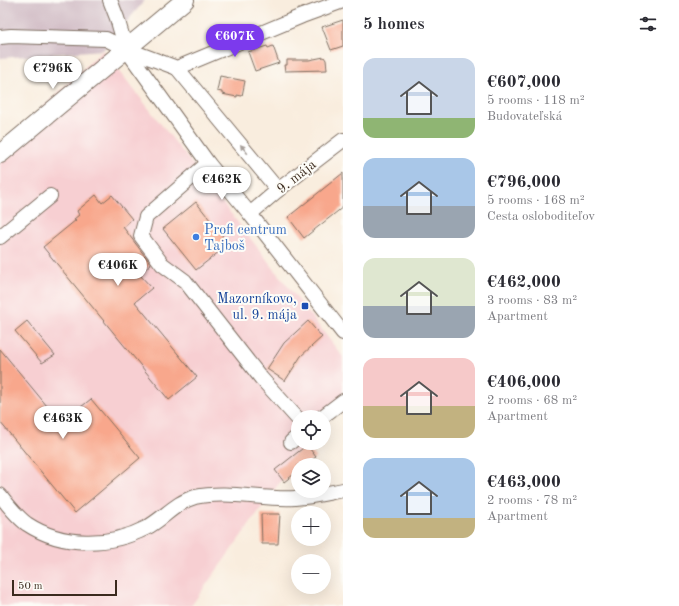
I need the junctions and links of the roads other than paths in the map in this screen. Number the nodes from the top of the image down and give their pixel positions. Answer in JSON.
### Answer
{"nodes":[{"id":1,"x":110,"y":0,"type":"edge"},
{"id":2,"x":185,"y":0,"type":"edge"},
{"id":3,"x":343,"y":1,"type":"edge"},
{"id":4,"x":0,"y":37,"type":"edge"},
{"id":5,"x":126,"y":49,"type":"junction"},
{"id":6,"x":177,"y":68,"type":"junction"},
{"id":7,"x":343,"y":140,"type":"edge"},
{"id":8,"x":0,"y":154,"type":"edge"},
{"id":9,"x":208,"y":163,"type":"junction"},
{"id":10,"x":278,"y":190,"type":"junction"},
{"id":11,"x":50,"y":196,"type":"dead end"},
{"id":12,"x":250,"y":214,"type":"junction"},
{"id":13,"x":0,"y":237,"type":"edge"},
{"id":14,"x":343,"y":333,"type":"edge"},
{"id":15,"x":343,"y":401,"type":"edge"},
{"id":16,"x":331,"y":410,"type":"edge"},
{"id":17,"x":291,"y":411,"type":"edge"},
{"id":18,"x":343,"y":490,"type":"edge"},
{"id":19,"x":0,"y":495,"type":"edge"}],
"edges":[{"from":1,"to":5,"type":"street"},
{"from":2,"to":5,"type":"main road"},
{"from":3,"to":6,"type":"street"},
{"from":4,"to":5,"type":"street"},
{"from":5,"to":6,"type":"street"},
{"from":5,"to":8,"type":"main road"},
{"from":5,"to":9,"type":"street"},
{"from":10,"to":6,"type":"street","one_way":true},
{"from":7,"to":10,"type":"street","name":"9. mája"},
{"from":9,"to":12,"type":"street"},
{"from":9,"to":17,"type":"street"},
{"from":10,"to":12,"type":"street","name":"9. mája"},
{"from":11,"to":13,"type":"street"},
{"from":12,"to":14,"type":"street"},
{"from":15,"to":16,"type":"street"},
{"from":18,"to":19,"type":"street"}]}
